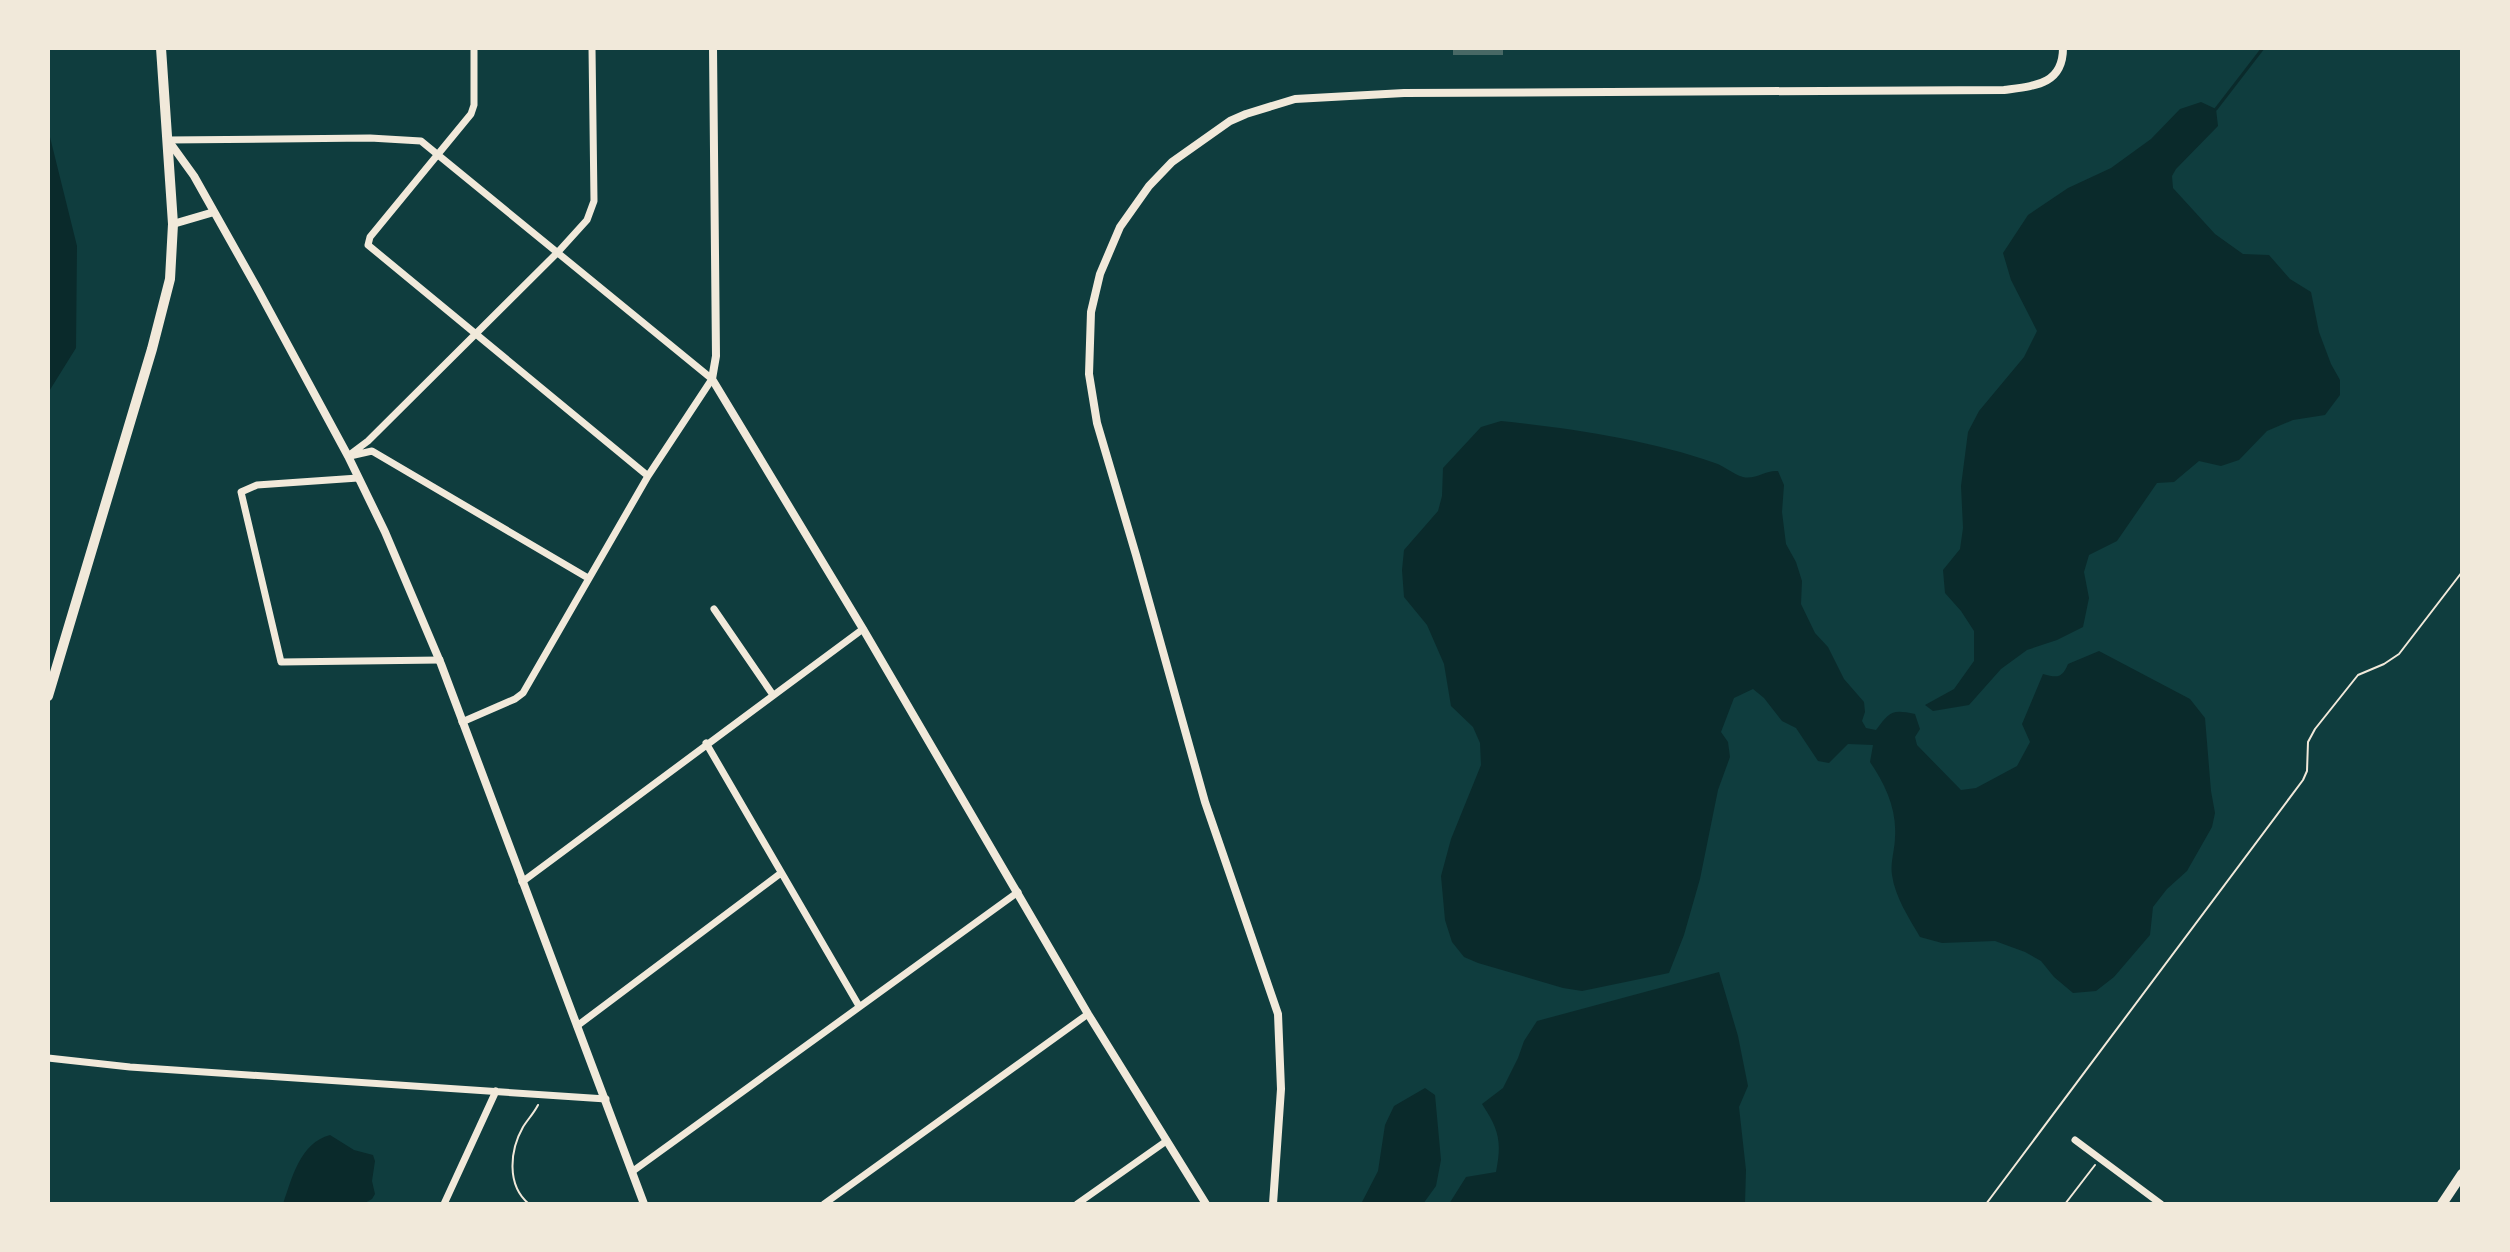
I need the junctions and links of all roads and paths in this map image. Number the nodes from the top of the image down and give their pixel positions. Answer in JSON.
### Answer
{"nodes":[{"id":1,"x":161,"y":48,"type":"edge"},
{"id":2,"x":474,"y":48,"type":"edge"},
{"id":3,"x":592,"y":48,"type":"edge"},
{"id":4,"x":713,"y":48,"type":"edge"},
{"id":5,"x":2063,"y":48,"type":"edge"},
{"id":6,"x":168,"y":140,"type":"junction"},
{"id":7,"x":439,"y":155,"type":"junction"},
{"id":8,"x":214,"y":212,"type":"junction"},
{"id":9,"x":173,"y":224,"type":"junction"},
{"id":10,"x":558,"y":252,"type":"junction"},
{"id":11,"x":476,"y":334,"type":"junction"},
{"id":12,"x":712,"y":379,"type":"junction"},
{"id":13,"x":348,"y":456,"type":"junction"},
{"id":14,"x":648,"y":476,"type":"junction"},
{"id":15,"x":358,"y":478,"type":"junction"},
{"id":16,"x":2462,"y":572,"type":"edge"},
{"id":17,"x":588,"y":578,"type":"junction"},
{"id":18,"x":714,"y":609,"type":"dead end"},
{"id":19,"x":863,"y":629,"type":"junction"},
{"id":20,"x":440,"y":660,"type":"junction"},
{"id":21,"x":773,"y":695,"type":"junction"},
{"id":22,"x":48,"y":696,"type":"edge"},
{"id":23,"x":462,"y":722,"type":"junction"},
{"id":24,"x":706,"y":743,"type":"junction"},
{"id":25,"x":781,"y":873,"type":"junction"},
{"id":26,"x":522,"y":882,"type":"junction"},
{"id":27,"x":1018,"y":892,"type":"junction"},
{"id":28,"x":859,"y":1006,"type":"junction"},
{"id":29,"x":1088,"y":1014,"type":"junction"},
{"id":30,"x":577,"y":1026,"type":"junction"},
{"id":31,"x":48,"y":1058,"type":"edge"},
{"id":32,"x":496,"y":1091,"type":"junction"},
{"id":33,"x":539,"y":1094,"type":"junction"},
{"id":34,"x":606,"y":1099,"type":"junction"},
{"id":35,"x":2075,"y":1140,"type":"dead end"},
{"id":36,"x":1165,"y":1142,"type":"junction"},
{"id":37,"x":2100,"y":1157,"type":"junction"},
{"id":38,"x":633,"y":1171,"type":"junction"},
{"id":39,"x":2462,"y":1174,"type":"edge"},
{"id":40,"x":444,"y":1204,"type":"edge"},
{"id":41,"x":529,"y":1204,"type":"edge"},
{"id":42,"x":644,"y":1204,"type":"edge"},
{"id":43,"x":824,"y":1204,"type":"edge"},
{"id":44,"x":1077,"y":1204,"type":"edge"},
{"id":45,"x":1206,"y":1204,"type":"edge"},
{"id":46,"x":1273,"y":1204,"type":"edge"},
{"id":47,"x":1986,"y":1204,"type":"edge"},
{"id":48,"x":2065,"y":1204,"type":"edge"},
{"id":49,"x":2161,"y":1204,"type":"edge"},
{"id":50,"x":2442,"y":1204,"type":"edge"}],
"edges":[{"from":1,"to":6,"type":"main road"},
{"from":2,"to":7,"type":"street"},
{"from":3,"to":10,"type":"street"},
{"from":4,"to":12,"type":"street"},
{"from":5,"to":46,"type":"street"},
{"from":6,"to":7,"type":"street"},
{"from":6,"to":8,"type":"street"},
{"from":6,"to":9,"type":"main road"},
{"from":7,"to":10,"type":"street"},
{"from":7,"to":11,"type":"street"},
{"from":8,"to":9,"type":"street"},
{"from":8,"to":13,"type":"street"},
{"from":9,"to":22,"type":"main road"},
{"from":10,"to":11,"type":"street"},
{"from":10,"to":12,"type":"street"},
{"from":11,"to":13,"type":"street"},
{"from":11,"to":14,"type":"street"},
{"from":12,"to":14,"type":"street"},
{"from":12,"to":19,"type":"street"},
{"from":13,"to":15,"type":"street"},
{"from":13,"to":17,"type":"street"},
{"from":14,"to":17,"type":"street"},
{"from":15,"to":20,"type":"street"},
{"from":15,"to":20,"type":"street"},
{"from":16,"to":47,"type":"path"},
{"from":17,"to":23,"type":"street"},
{"from":18,"to":21,"type":"street"},
{"from":19,"to":21,"type":"street"},
{"from":19,"to":27,"type":"street"},
{"from":20,"to":23,"type":"street"},
{"from":21,"to":24,"type":"street"},
{"from":23,"to":26,"type":"street"},
{"from":24,"to":25,"type":"street"},
{"from":24,"to":26,"type":"street"},
{"from":25,"to":28,"type":"street"},
{"from":25,"to":30,"type":"street"},
{"from":26,"to":30,"type":"street"},
{"from":27,"to":28,"type":"street"},
{"from":27,"to":29,"type":"street"},
{"from":28,"to":38,"type":"street"},
{"from":29,"to":36,"type":"street"},
{"from":29,"to":43,"type":"street"},
{"from":30,"to":34,"type":"street"},
{"from":31,"to":32,"type":"street"},
{"from":32,"to":33,"type":"street"},
{"from":32,"to":40,"type":"street"},
{"from":33,"to":34,"type":"street"},
{"from":33,"to":41,"type":"path"},
{"from":34,"to":38,"type":"street"},
{"from":35,"to":37,"type":"street"},
{"from":36,"to":44,"type":"street"},
{"from":36,"to":45,"type":"street"},
{"from":37,"to":48,"type":"path"},
{"from":37,"to":49,"type":"street"},
{"from":38,"to":42,"type":"street"},
{"from":39,"to":50,"type":"main road"}]}
